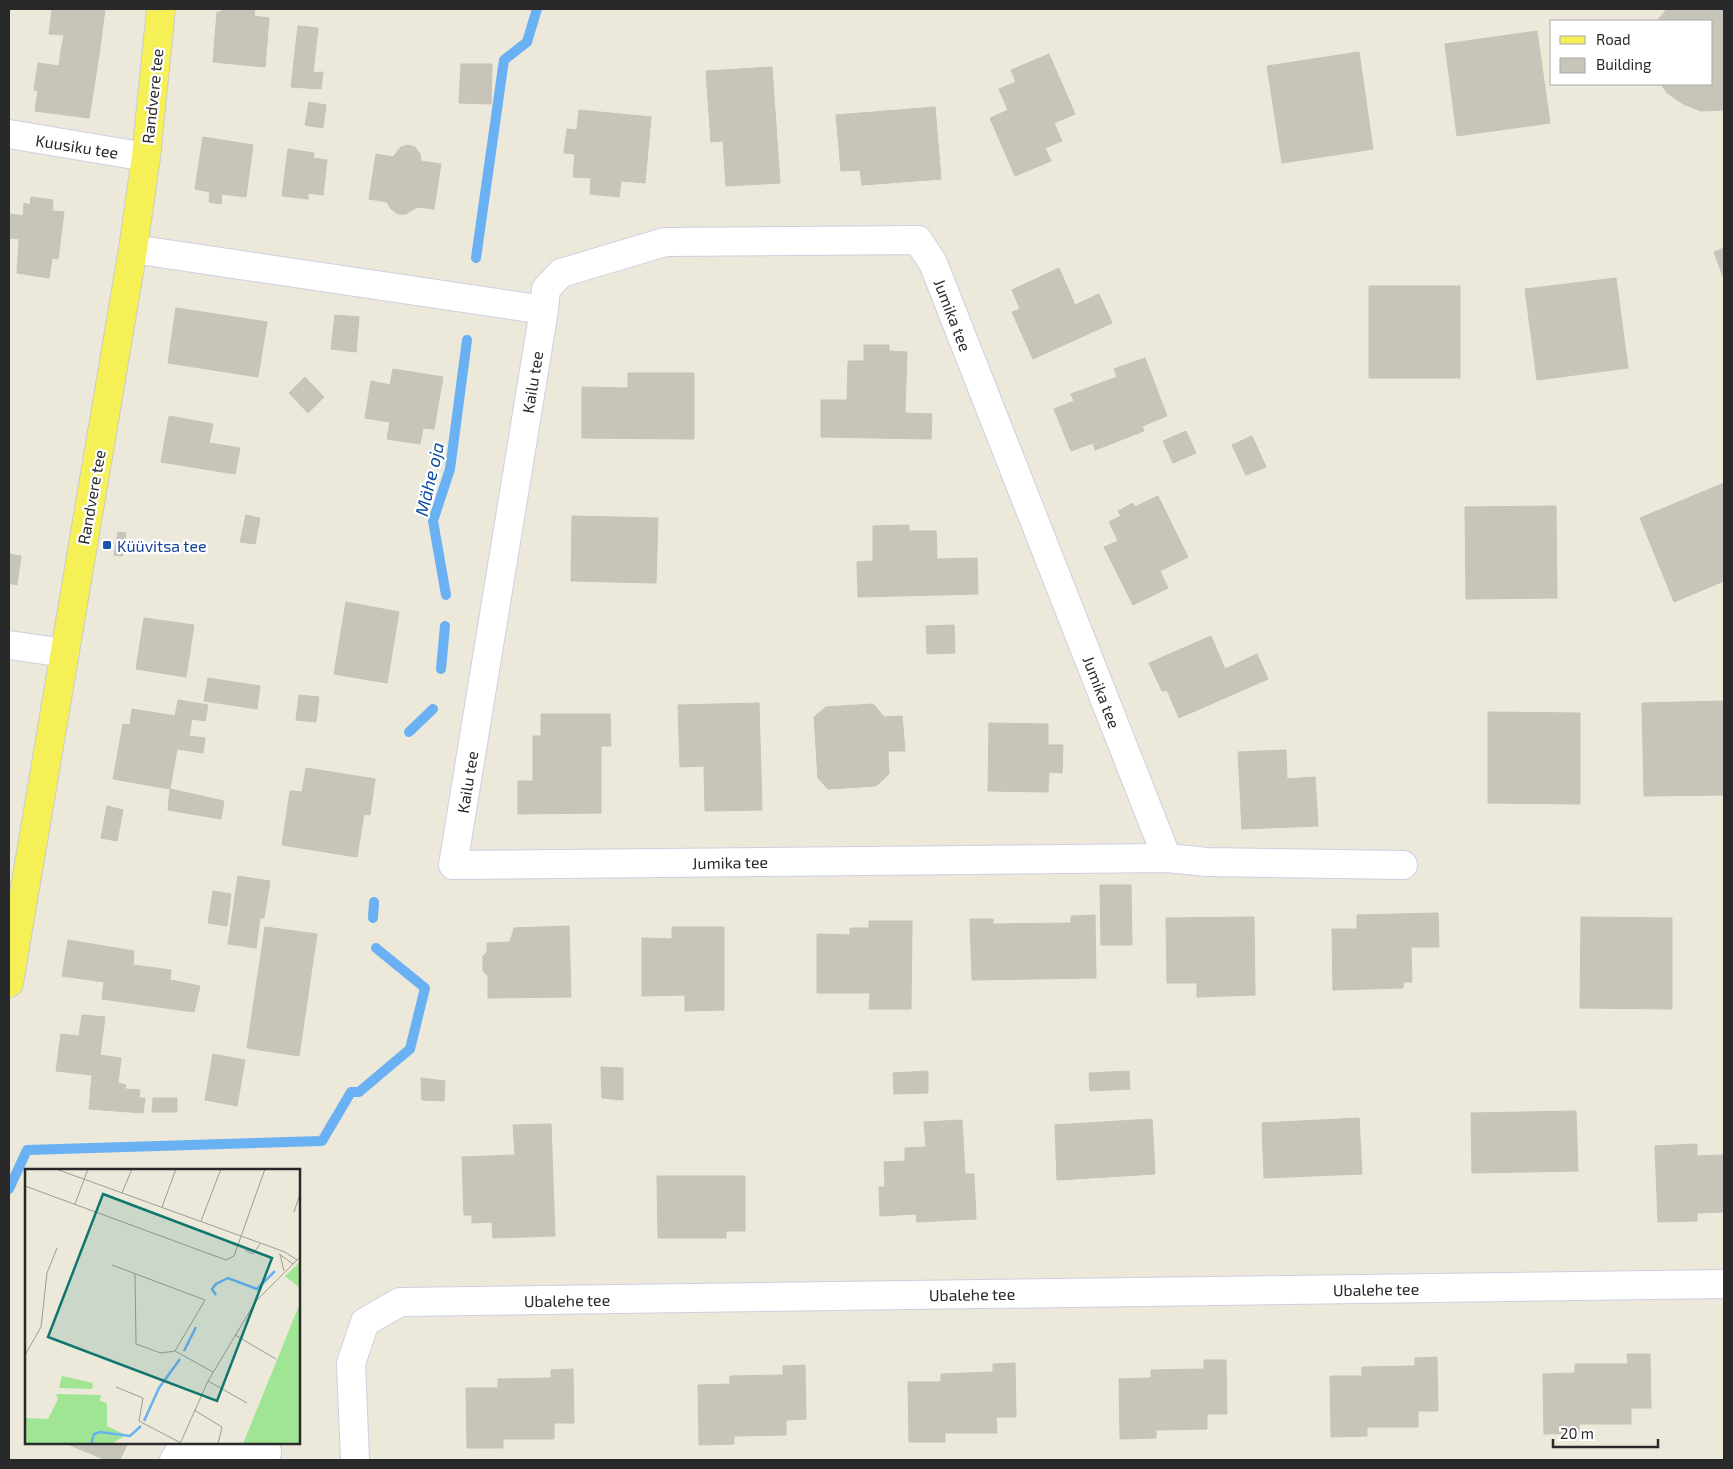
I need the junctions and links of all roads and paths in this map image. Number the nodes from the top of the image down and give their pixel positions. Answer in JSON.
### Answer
{"nodes":[{"id":1,"x":161,"y":9,"type":"edge"},
{"id":2,"x":9,"y":134,"type":"edge"},
{"id":3,"x":146,"y":157,"type":"junction"},
{"id":4,"x":133,"y":249,"type":"junction"},
{"id":5,"x":544,"y":310,"type":"junction"},
{"id":6,"x":9,"y":645,"type":"edge"},
{"id":7,"x":64,"y":653,"type":"junction"},
{"id":8,"x":1167,"y":858,"type":"junction"},
{"id":9,"x":1403,"y":864,"type":"dead end"},
{"id":10,"x":453,"y":865,"type":"joint"},
{"id":11,"x":9,"y":983,"type":"edge"},
{"id":12,"x":1724,"y":1284,"type":"edge"},
{"id":13,"x":268,"y":1452,"type":"dead end"},
{"id":14,"x":174,"y":1460,"type":"edge"},
{"id":15,"x":355,"y":1460,"type":"edge"}],
"edges":[{"from":1,"to":3,"type":"main road","name":"Randvere tee"},
{"from":2,"to":3,"type":"street","name":"Kuusiku tee"},
{"from":3,"to":4,"type":"main road","name":"Randvere tee"},
{"from":4,"to":5,"type":"street"},
{"from":4,"to":7,"type":"main road","name":"Randvere tee"},
{"from":5,"to":8,"type":"street","name":"Jumika tee"},
{"from":5,"to":10,"type":"street","name":"Kailu tee"},
{"from":6,"to":7,"type":"street"},
{"from":7,"to":11,"type":"main road","name":"Randvere tee"},
{"from":8,"to":9,"type":"street"},
{"from":8,"to":10,"type":"street","name":"Jumika tee"},
{"from":12,"to":15,"type":"street","name":"Ubalehe tee"},
{"from":13,"to":14,"type":"street"}]}
